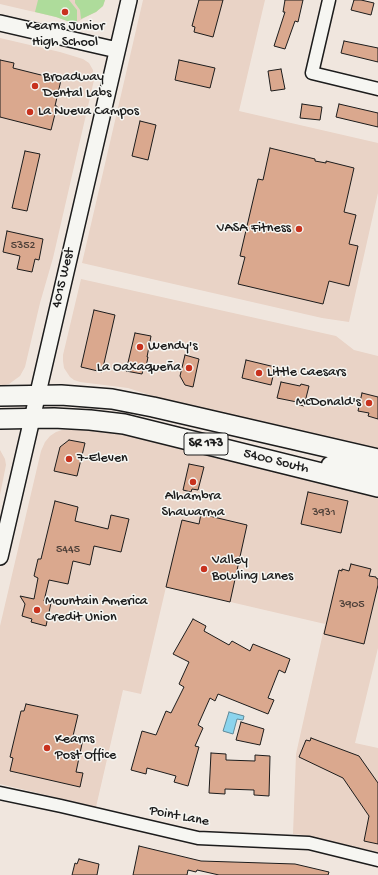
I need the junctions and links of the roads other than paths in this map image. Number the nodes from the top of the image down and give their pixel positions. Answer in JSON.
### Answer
{"nodes":[{"id":1,"x":129,"y":0,"type":"edge"},
{"id":2,"x":329,"y":0,"type":"edge"},
{"id":3,"x":0,"y":24,"type":"edge"},
{"id":4,"x":117,"y":50,"type":"junction"},
{"id":5,"x":378,"y":89,"type":"edge"},
{"id":6,"x":38,"y":395,"type":"junction"},
{"id":7,"x":0,"y":396,"type":"edge"},
{"id":8,"x":32,"y":418,"type":"junction"},
{"id":9,"x":0,"y":419,"type":"edge"},
{"id":10,"x":378,"y":459,"type":"edge"},
{"id":11,"x":292,"y":466,"type":"junction"},
{"id":12,"x":378,"y":472,"type":"edge"},
{"id":13,"x":378,"y":487,"type":"edge"},
{"id":14,"x":0,"y":557,"type":"edge"},
{"id":15,"x":0,"y":793,"type":"edge"},
{"id":16,"x":378,"y":860,"type":"edge"}],
"edges":[{"from":1,"to":4,"type":"street","name":"4015 West"},
{"from":2,"to":5,"type":"street"},
{"from":3,"to":4,"type":"street"},
{"from":4,"to":6,"type":"street","name":"4015 West"},
{"from":6,"to":7,"type":"main road","number":"SR 173"},
{"from":6,"to":8,"type":"street","name":"4015 West"},
{"from":6,"to":10,"type":"main road","name":"5400 South","number":"SR 173"},
{"from":8,"to":9,"type":"main road","number":"SR 173"},
{"from":8,"to":11,"type":"main road","name":"5400 South","number":"SR 173"},
{"from":8,"to":14,"type":"street","name":"4015 West"},
{"from":11,"to":12,"type":"main road"},
{"from":11,"to":13,"type":"main road","name":"5400 South","number":"SR 173"},
{"from":15,"to":16,"type":"street","name":"Point Lane"}]}
